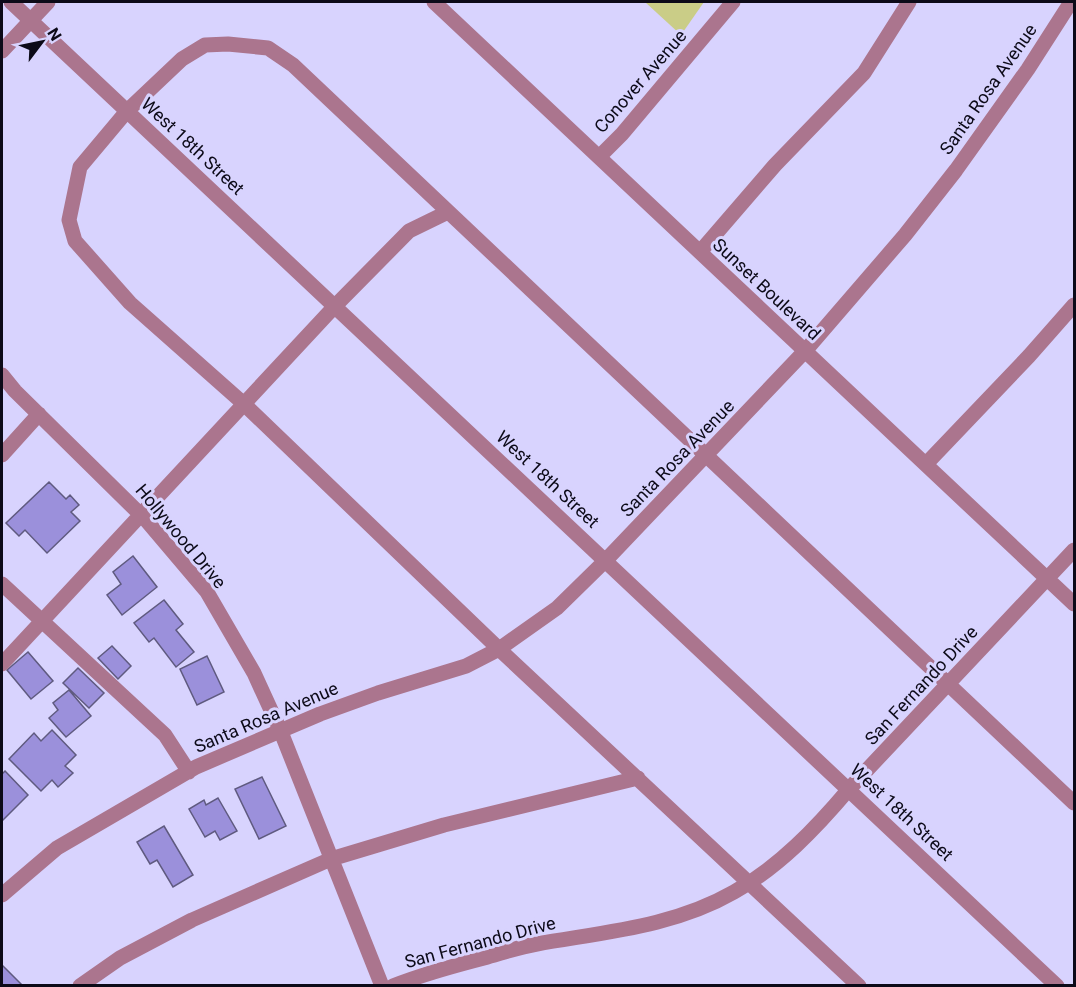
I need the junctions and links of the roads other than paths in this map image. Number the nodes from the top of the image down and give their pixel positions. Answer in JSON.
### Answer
{"nodes":[{"id":1,"x":11,"y":2,"type":"edge"},
{"id":2,"x":48,"y":2,"type":"edge"},
{"id":3,"x":434,"y":2,"type":"edge"},
{"id":4,"x":733,"y":2,"type":"edge"},
{"id":5,"x":909,"y":2,"type":"edge"},
{"id":6,"x":1071,"y":2,"type":"edge"},
{"id":7,"x":31,"y":21,"type":"junction"},
{"id":8,"x":2,"y":51,"type":"edge"},
{"id":9,"x":127,"y":111,"type":"junction"},
{"id":10,"x":599,"y":157,"type":"junction"},
{"id":11,"x":448,"y":212,"type":"junction"},
{"id":12,"x":700,"y":252,"type":"junction"},
{"id":13,"x":1074,"y":305,"type":"edge"},
{"id":14,"x":335,"y":306,"type":"junction"},
{"id":15,"x":805,"y":351,"type":"junction"},
{"id":16,"x":2,"y":375,"type":"edge"},
{"id":17,"x":244,"y":404,"type":"junction"},
{"id":18,"x":39,"y":414,"type":"junction"},
{"id":19,"x":2,"y":454,"type":"edge"},
{"id":20,"x":705,"y":456,"type":"junction"},
{"id":21,"x":926,"y":464,"type":"junction"},
{"id":22,"x":142,"y":515,"type":"junction"},
{"id":23,"x":1074,"y":550,"type":"edge"},
{"id":24,"x":606,"y":560,"type":"junction"},
{"id":25,"x":1048,"y":579,"type":"junction"},
{"id":26,"x":2,"y":584,"type":"edge"},
{"id":27,"x":1074,"y":604,"type":"edge"},
{"id":28,"x":42,"y":623,"type":"junction"},
{"id":29,"x":499,"y":650,"type":"junction"},
{"id":30,"x":2,"y":664,"type":"edge"},
{"id":31,"x":948,"y":684,"type":"junction"},
{"id":32,"x":281,"y":732,"type":"junction"},
{"id":33,"x":189,"y":772,"type":"junction"},
{"id":34,"x":638,"y":778,"type":"junction"},
{"id":35,"x":849,"y":789,"type":"junction"},
{"id":36,"x":1074,"y":803,"type":"edge"},
{"id":37,"x":332,"y":859,"type":"junction"},
{"id":38,"x":750,"y":882,"type":"junction"},
{"id":39,"x":2,"y":894,"type":"edge"},
{"id":40,"x":80,"y":986,"type":"edge"},
{"id":41,"x":382,"y":986,"type":"edge"},
{"id":42,"x":393,"y":986,"type":"edge"},
{"id":43,"x":859,"y":986,"type":"edge"},
{"id":44,"x":1057,"y":986,"type":"edge"}],
"edges":[{"from":1,"to":7,"type":"street","name":"West 18th Street"},
{"from":2,"to":7,"type":"street"},
{"from":3,"to":10,"type":"street","name":"Sunset Boulevard"},
{"from":4,"to":10,"type":"street","name":"Conover Avenue"},
{"from":5,"to":12,"type":"street"},
{"from":6,"to":15,"type":"street","name":"Santa Rosa Avenue"},
{"from":7,"to":8,"type":"street"},
{"from":7,"to":9,"type":"street","name":"West 18th Street"},
{"from":9,"to":11,"type":"street"},
{"from":9,"to":14,"type":"street","name":"West 18th Street"},
{"from":9,"to":17,"type":"street"},
{"from":10,"to":12,"type":"street","name":"Sunset Boulevard"},
{"from":11,"to":14,"type":"street"},
{"from":11,"to":20,"type":"street"},
{"from":12,"to":15,"type":"street","name":"Sunset Boulevard"},
{"from":13,"to":21,"type":"street"},
{"from":14,"to":17,"type":"street"},
{"from":14,"to":24,"type":"street","name":"West 18th Street"},
{"from":15,"to":20,"type":"street","name":"Santa Rosa Avenue"},
{"from":15,"to":21,"type":"street","name":"Sunset Boulevard"},
{"from":16,"to":18,"type":"street","name":"Hollywood Drive"},
{"from":17,"to":22,"type":"street"},
{"from":17,"to":29,"type":"street"},
{"from":18,"to":19,"type":"street"},
{"from":18,"to":22,"type":"street","name":"Hollywood Drive"},
{"from":20,"to":24,"type":"street","name":"Santa Rosa Avenue"},
{"from":20,"to":31,"type":"street"},
{"from":21,"to":25,"type":"street","name":"Sunset Boulevard"},
{"from":22,"to":28,"type":"street"},
{"from":22,"to":32,"type":"street","name":"Hollywood Drive"},
{"from":23,"to":25,"type":"street","name":"San Fernando Drive"},
{"from":24,"to":29,"type":"street","name":"Santa Rosa Avenue"},
{"from":24,"to":35,"type":"street","name":"West 18th Street"},
{"from":25,"to":27,"type":"street","name":"Sunset Boulevard"},
{"from":25,"to":31,"type":"street","name":"San Fernando Drive"},
{"from":26,"to":28,"type":"street"},
{"from":28,"to":30,"type":"street"},
{"from":28,"to":33,"type":"street"},
{"from":29,"to":32,"type":"street","name":"Santa Rosa Avenue"},
{"from":29,"to":34,"type":"street"},
{"from":31,"to":35,"type":"street","name":"San Fernando Drive"},
{"from":31,"to":36,"type":"street"},
{"from":32,"to":33,"type":"street","name":"Santa Rosa Avenue"},
{"from":32,"to":37,"type":"street","name":"Hollywood Drive"},
{"from":33,"to":39,"type":"street","name":"Santa Rosa Avenue"},
{"from":34,"to":37,"type":"street"},
{"from":34,"to":38,"type":"street"},
{"from":35,"to":38,"type":"street","name":"San Fernando Drive"},
{"from":35,"to":44,"type":"street","name":"West 18th Street"},
{"from":37,"to":40,"type":"street"},
{"from":37,"to":41,"type":"street","name":"Hollywood Drive"},
{"from":38,"to":42,"type":"street","name":"San Fernando Drive"},
{"from":38,"to":43,"type":"street"}]}
